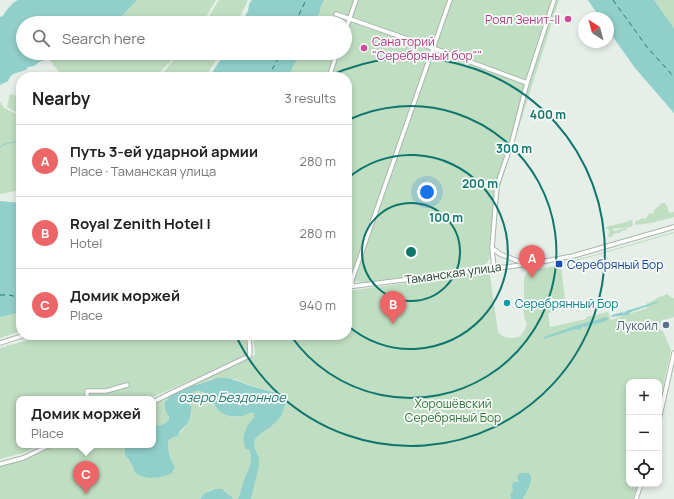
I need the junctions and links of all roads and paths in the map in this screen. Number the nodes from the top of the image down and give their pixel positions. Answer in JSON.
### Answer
{"nodes":[{"id":1,"x":356,"y":0,"type":"edge"},
{"id":2,"x":450,"y":0,"type":"edge"},
{"id":3,"x":554,"y":0,"type":"edge"},
{"id":4,"x":336,"y":14,"type":"dead end"},
{"id":5,"x":342,"y":16,"type":"edge"},
{"id":6,"x":351,"y":16,"type":"edge"},
{"id":7,"x":352,"y":20,"type":"edge"},
{"id":8,"x":433,"y":48,"type":"junction"},
{"id":9,"x":335,"y":60,"type":"edge"},
{"id":10,"x":331,"y":72,"type":"edge"},
{"id":11,"x":527,"y":83,"type":"junction"},
{"id":12,"x":674,"y":227,"type":"edge"},
{"id":13,"x":492,"y":248,"type":"junction"},
{"id":14,"x":502,"y":255,"type":"junction"},
{"id":15,"x":516,"y":261,"type":"junction"},
{"id":16,"x":493,"y":263,"type":"junction"},
{"id":17,"x":529,"y":264,"type":"junction"},
{"id":18,"x":514,"y":265,"type":"junction"},
{"id":19,"x":494,"y":268,"type":"junction"},
{"id":20,"x":352,"y":286,"type":"joint"},
{"id":21,"x":16,"y":338,"type":"edge"},
{"id":22,"x":249,"y":340,"type":"edge"},
{"id":23,"x":0,"y":343,"type":"edge"},
{"id":24,"x":674,"y":353,"type":"edge"},
{"id":25,"x":672,"y":374,"type":"edge"},
{"id":26,"x":127,"y":385,"type":"dead end"},
{"id":27,"x":87,"y":396,"type":"edge"},
{"id":28,"x":156,"y":400,"type":"edge"},
{"id":29,"x":660,"y":415,"type":"edge"},
{"id":30,"x":44,"y":448,"type":"edge"},
{"id":31,"x":0,"y":464,"type":"edge"},
{"id":32,"x":640,"y":487,"type":"edge"},
{"id":33,"x":636,"y":499,"type":"edge"}],
"edges":[{"from":1,"to":6,"type":"street"},
{"from":2,"to":8,"type":"street"},
{"from":3,"to":11,"type":"street"},
{"from":4,"to":5,"type":"street"},
{"from":7,"to":8,"type":"street"},
{"from":8,"to":11,"type":"street"},
{"from":8,"to":20,"type":"street"},
{"from":9,"to":10,"type":"street"},
{"from":11,"to":13,"type":"street"},
{"from":12,"to":17,"type":"street","name":"Таманская улица"},
{"from":13,"to":14,"type":"street"},
{"from":13,"to":16,"type":"street"},
{"from":14,"to":15,"type":"street"},
{"from":14,"to":16,"type":"street"},
{"from":15,"to":17,"type":"street"},
{"from":15,"to":18,"type":"street"},
{"from":16,"to":19,"type":"street"},
{"from":17,"to":18,"type":"street","name":"Таманская улица"},
{"from":18,"to":19,"type":"street","name":"Таманская улица"},
{"from":19,"to":20,"type":"street","name":"Таманская улица"},
{"from":21,"to":23,"type":"street"},
{"from":22,"to":28,"type":"street"},
{"from":24,"to":25,"type":"street"},
{"from":25,"to":29,"type":"street"},
{"from":26,"to":27,"type":"street"},
{"from":30,"to":31,"type":"street"},
{"from":32,"to":33,"type":"street"}]}
